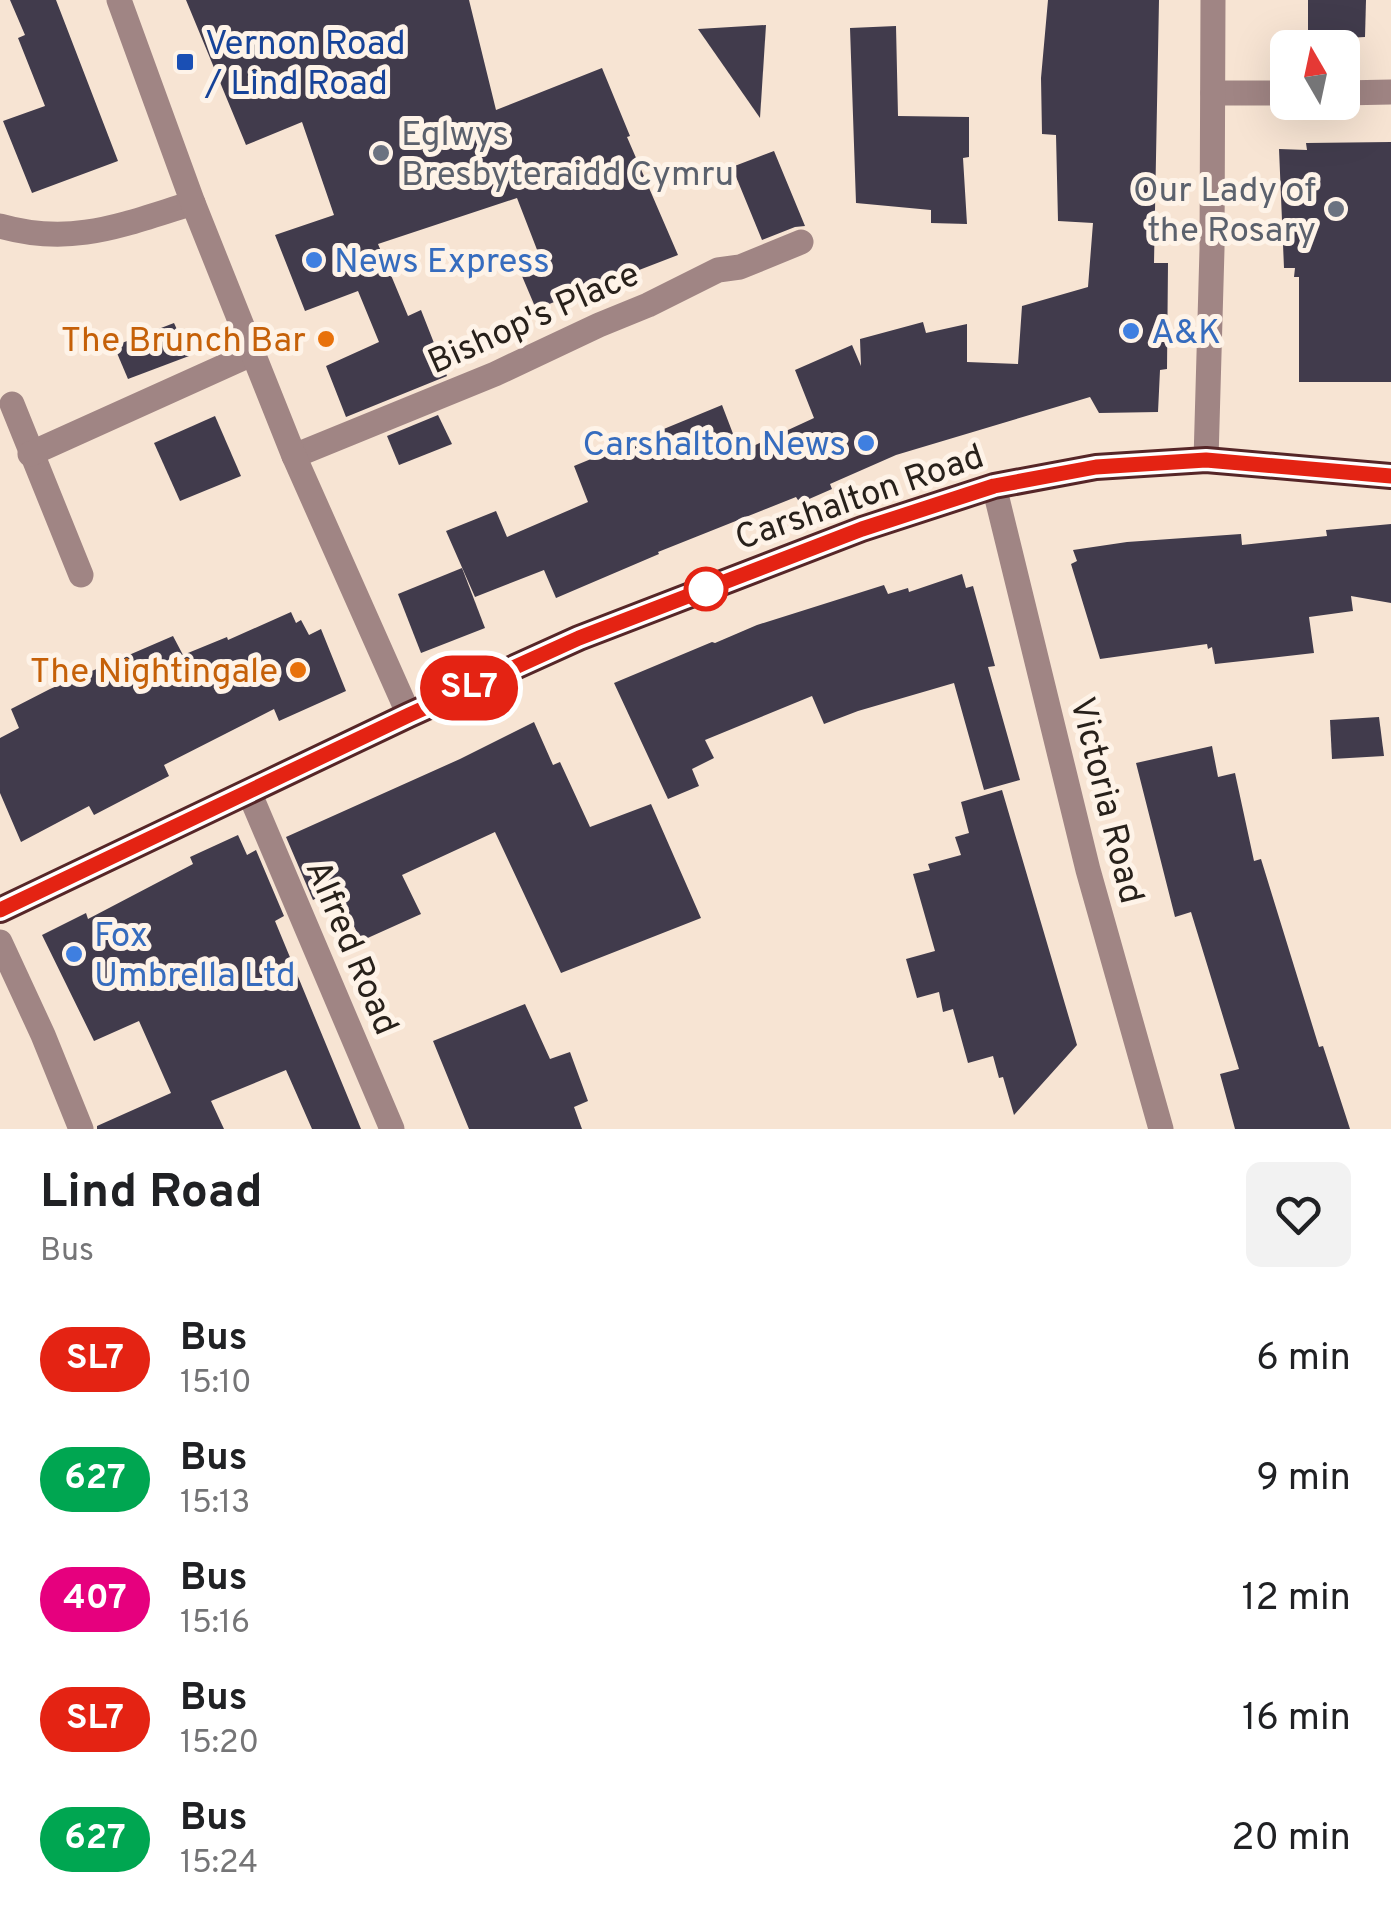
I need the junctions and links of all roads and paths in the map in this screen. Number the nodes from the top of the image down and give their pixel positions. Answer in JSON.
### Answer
{"nodes":[{"id":1,"x":119,"y":0,"type":"edge"},
{"id":2,"x":1213,"y":0,"type":"edge"},
{"id":3,"x":1360,"y":92,"type":"edge"},
{"id":4,"x":1391,"y":92,"type":"edge"},
{"id":5,"x":1213,"y":93,"type":"junction"},
{"id":6,"x":1270,"y":93,"type":"edge"},
{"id":7,"x":193,"y":203,"type":"junction"},
{"id":8,"x":0,"y":226,"type":"edge"},
{"id":9,"x":800,"y":242,"type":"dead end"},
{"id":10,"x":254,"y":353,"type":"junction"},
{"id":11,"x":12,"y":404,"type":"dead end"},
{"id":12,"x":30,"y":454,"type":"junction"},
{"id":13,"x":294,"y":456,"type":"junction"},
{"id":14,"x":1206,"y":460,"type":"junction"},
{"id":15,"x":1391,"y":476,"type":"edge"},
{"id":16,"x":994,"y":486,"type":"junction"},
{"id":17,"x":81,"y":574,"type":"dead end"},
{"id":18,"x":409,"y":715,"type":"junction"},
{"id":19,"x":250,"y":792,"type":"junction"},
{"id":20,"x":0,"y":910,"type":"edge"},
{"id":21,"x":0,"y":942,"type":"edge"},
{"id":22,"x":81,"y":1129,"type":"edge"},
{"id":23,"x":392,"y":1129,"type":"edge"},
{"id":24,"x":1161,"y":1129,"type":"edge"}],
"edges":[{"from":1,"to":7,"type":"street"},
{"from":2,"to":5,"type":"street"},
{"from":3,"to":4,"type":"street"},
{"from":5,"to":6,"type":"street"},
{"from":5,"to":14,"type":"street"},
{"from":7,"to":8,"type":"street"},
{"from":7,"to":10,"type":"street"},
{"from":9,"to":13,"type":"street","name":"Bishop's Place"},
{"from":10,"to":12,"type":"street"},
{"from":10,"to":13,"type":"street"},
{"from":11,"to":12,"type":"street"},
{"from":12,"to":17,"type":"street"},
{"from":13,"to":18,"type":"street"},
{"from":14,"to":15,"type":"highway","name":"Carshalton Road"},
{"from":14,"to":16,"type":"highway","name":"Carshalton Road"},
{"from":16,"to":18,"type":"highway","name":"Carshalton Road"},
{"from":16,"to":24,"type":"street","name":"Victoria Road"},
{"from":18,"to":19,"type":"highway","name":"Carshalton Road"},
{"from":19,"to":20,"type":"highway","name":"Carshalton Road"},
{"from":19,"to":23,"type":"street","name":"Alfred Road"},
{"from":21,"to":22,"type":"street"}]}
